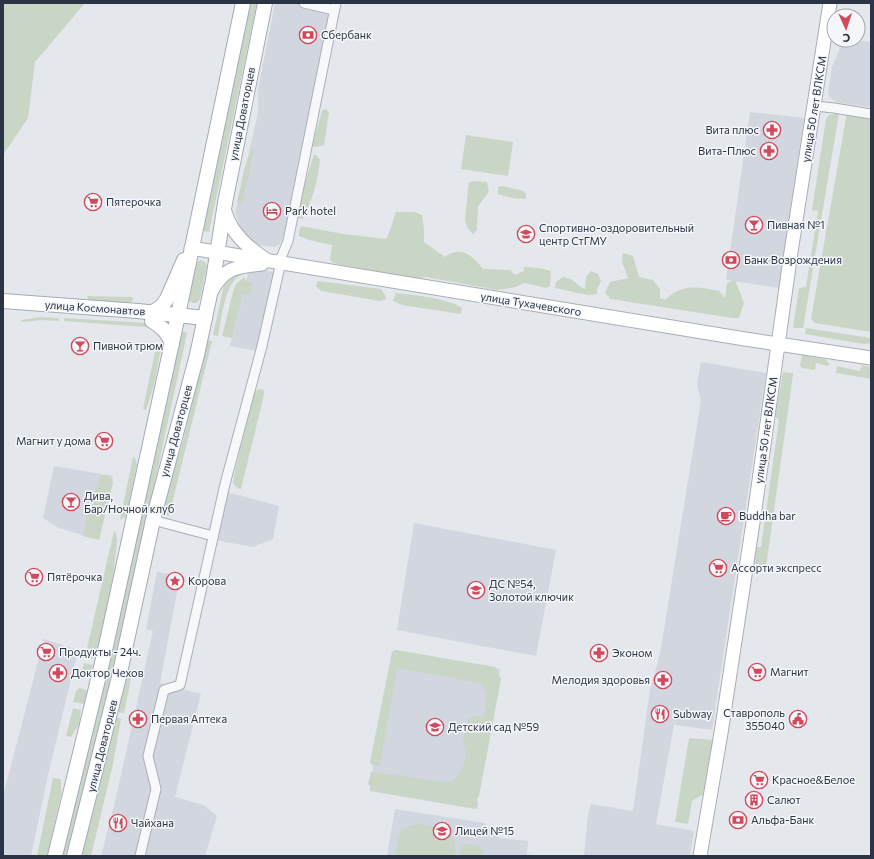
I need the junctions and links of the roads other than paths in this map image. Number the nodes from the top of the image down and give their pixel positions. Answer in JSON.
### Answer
{"nodes":[{"id":1,"x":243,"y":3,"type":"edge"},
{"id":2,"x":265,"y":3,"type":"edge"},
{"id":3,"x":304,"y":3,"type":"edge"},
{"id":4,"x":830,"y":3,"type":"edge"},
{"id":5,"x":335,"y":7,"type":"edge"},
{"id":6,"x":814,"y":106,"type":"junction"},
{"id":7,"x":871,"y":114,"type":"edge"},
{"id":8,"x":224,"y":209,"type":"junction"},
{"id":9,"x":191,"y":248,"type":"junction"},
{"id":10,"x":217,"y":252,"type":"junction"},
{"id":11,"x":273,"y":261,"type":"junction"},
{"id":12,"x":210,"y":296,"type":"junction"},
{"id":13,"x":3,"y":301,"type":"edge"},
{"id":14,"x":3,"y":309,"type":"edge"},
{"id":15,"x":152,"y":317,"type":"junction"},
{"id":16,"x":181,"y":318,"type":"junction"},
{"id":17,"x":204,"y":322,"type":"junction"},
{"id":18,"x":172,"y":344,"type":"junction"},
{"id":19,"x":778,"y":344,"type":"junction"},
{"id":20,"x":871,"y":358,"type":"edge"},
{"id":21,"x":152,"y":520,"type":"junction"},
{"id":22,"x":213,"y":536,"type":"junction"},
{"id":23,"x":54,"y":856,"type":"edge"},
{"id":24,"x":74,"y":856,"type":"edge"},
{"id":25,"x":140,"y":856,"type":"edge"},
{"id":26,"x":700,"y":856,"type":"edge"}],
"edges":[{"from":1,"to":9,"type":"main road","name":"улица Доваторцев"},
{"from":2,"to":8,"type":"main road","name":"улица Доваторцев"},
{"from":3,"to":5,"type":"street"},
{"from":4,"to":6,"type":"street","name":"улица 50 лет ВЛКСМ"},
{"from":5,"to":11,"type":"street"},
{"from":6,"to":7,"type":"street"},
{"from":6,"to":19,"type":"street","name":"улица 50 лет ВЛКСМ"},
{"from":8,"to":10,"type":"main road","name":"улица Доваторцев"},
{"from":8,"to":11,"type":"street"},
{"from":9,"to":10,"type":"street","name":"улица Тухачевского"},
{"from":9,"to":15,"type":"main road"},
{"from":9,"to":16,"type":"main road","name":"улица Доваторцев"},
{"from":10,"to":11,"type":"street","name":"улица Тухачевского"},
{"from":10,"to":12,"type":"main road","name":"улица Доваторцев"},
{"from":11,"to":12,"type":"street"},
{"from":11,"to":19,"type":"street","name":"улица Тухачевского"},
{"from":11,"to":22,"type":"street"},
{"from":12,"to":17,"type":"main road","name":"улица Доваторцев"},
{"from":13,"to":15,"type":"main road","name":"улица Космонавтов"},
{"from":14,"to":15,"type":"main road","name":"улица Космонавтов"},
{"from":15,"to":16,"type":"main road"},
{"from":15,"to":18,"type":"main road"},
{"from":16,"to":17,"type":"main road"},
{"from":16,"to":18,"type":"main road","name":"улица Доваторцев"},
{"from":17,"to":21,"type":"main road","name":"улица Доваторцев"},
{"from":18,"to":23,"type":"main road","name":"улица Доваторцев"},
{"from":19,"to":20,"type":"street","name":"улица Тухачевского"},
{"from":19,"to":26,"type":"street","name":"улица 50 лет ВЛКСМ"},
{"from":21,"to":22,"type":"street"},
{"from":21,"to":24,"type":"main road","name":"улица Доваторцев"},
{"from":22,"to":25,"type":"street"}]}
